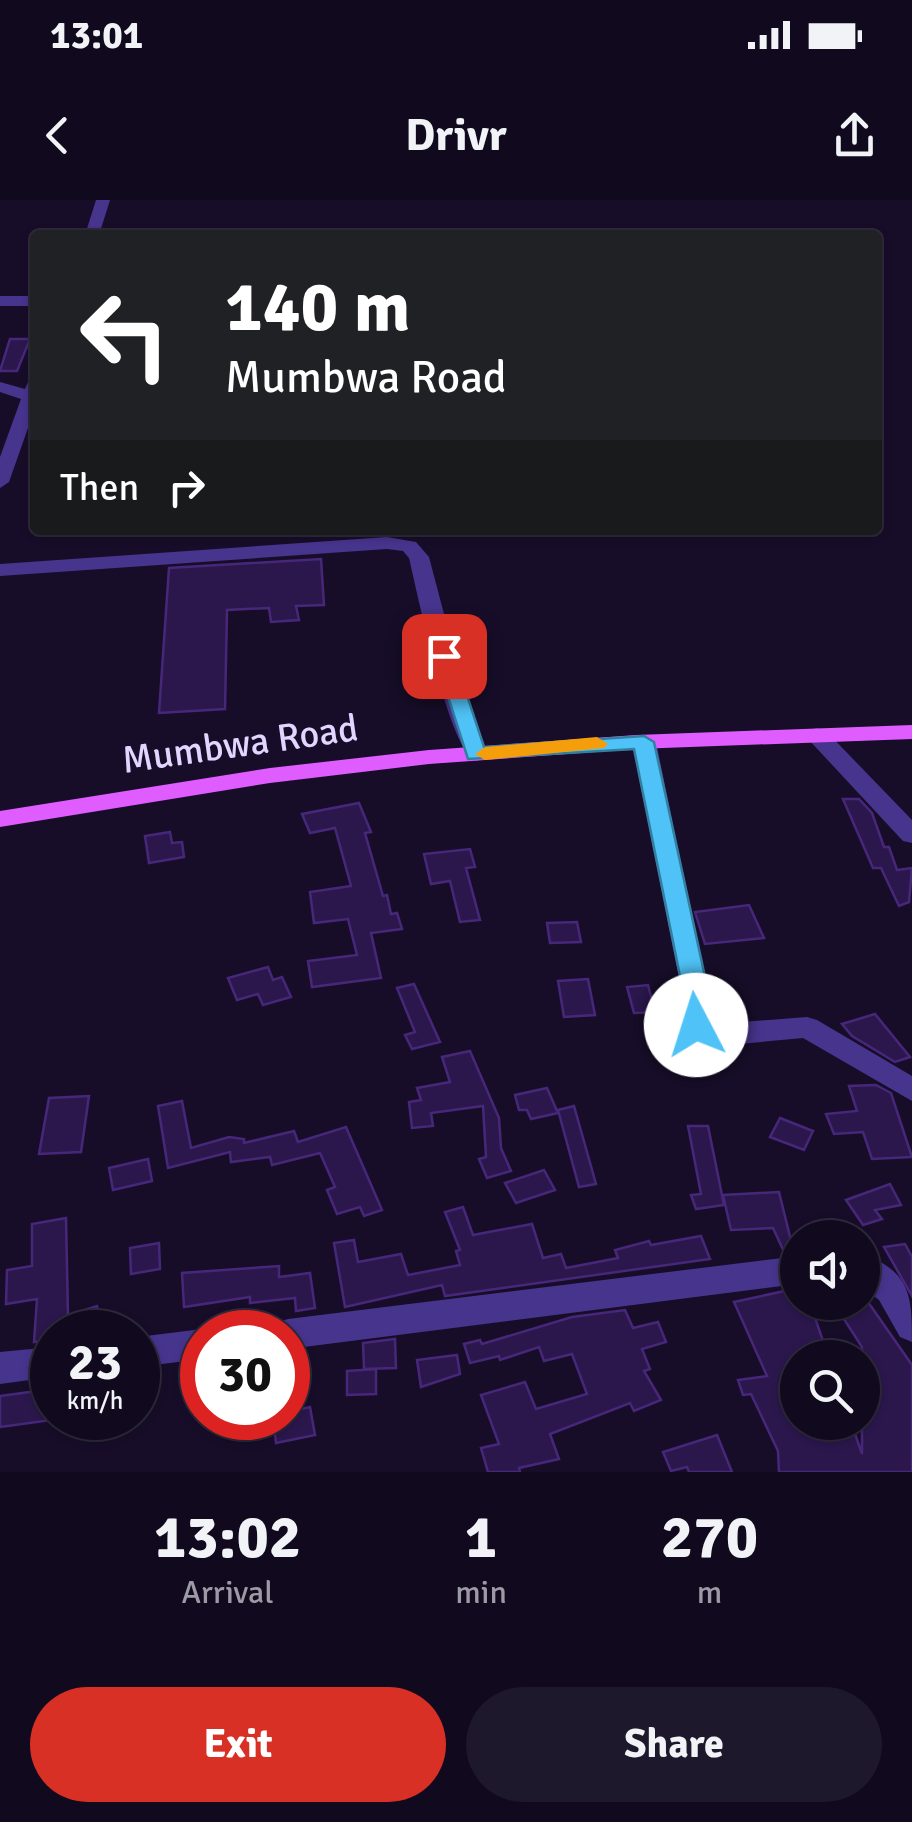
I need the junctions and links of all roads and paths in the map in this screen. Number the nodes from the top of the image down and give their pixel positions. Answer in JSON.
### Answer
{"nodes":[{"id":1,"x":103,"y":200,"type":"edge"},
{"id":2,"x":94,"y":230,"type":"edge"},
{"id":3,"x":0,"y":301,"type":"edge"},
{"id":4,"x":30,"y":301,"type":"edge"},
{"id":5,"x":0,"y":388,"type":"edge"},
{"id":6,"x":30,"y":390,"type":"edge"},
{"id":7,"x":30,"y":398,"type":"edge"},
{"id":8,"x":0,"y":482,"type":"edge"},
{"id":9,"x":0,"y":570,"type":"edge"},
{"id":10,"x":912,"y":732,"type":"edge"},
{"id":11,"x":817,"y":735,"type":"junction"},
{"id":12,"x":644,"y":742,"type":"junction"},
{"id":13,"x":476,"y":754,"type":"junction"},
{"id":14,"x":0,"y":819,"type":"edge"},
{"id":15,"x":912,"y":835,"type":"edge"},
{"id":16,"x":912,"y":1090,"type":"edge"},
{"id":17,"x":780,"y":1272,"type":"edge"},
{"id":18,"x":880,"y":1282,"type":"edge"},
{"id":19,"x":912,"y":1327,"type":"edge"},
{"id":20,"x":310,"y":1331,"type":"edge"},
{"id":21,"x":30,"y":1365,"type":"edge"},
{"id":22,"x":0,"y":1368,"type":"edge"}],
"edges":[{"from":1,"to":2,"type":"street"},
{"from":3,"to":4,"type":"street"},
{"from":5,"to":6,"type":"street"},
{"from":7,"to":8,"type":"street"},
{"from":9,"to":13,"type":"street"},
{"from":10,"to":11,"type":"main road","name":"Mumbwa Road"},
{"from":11,"to":12,"type":"main road","name":"Mumbwa Road"},
{"from":11,"to":15,"type":"street"},
{"from":12,"to":13,"type":"main road","name":"Mumbwa Road"},
{"from":12,"to":16,"type":"street"},
{"from":13,"to":14,"type":"main road","name":"Mumbwa Road"},
{"from":17,"to":20,"type":"street"},
{"from":18,"to":19,"type":"street"},
{"from":21,"to":22,"type":"street"}]}
